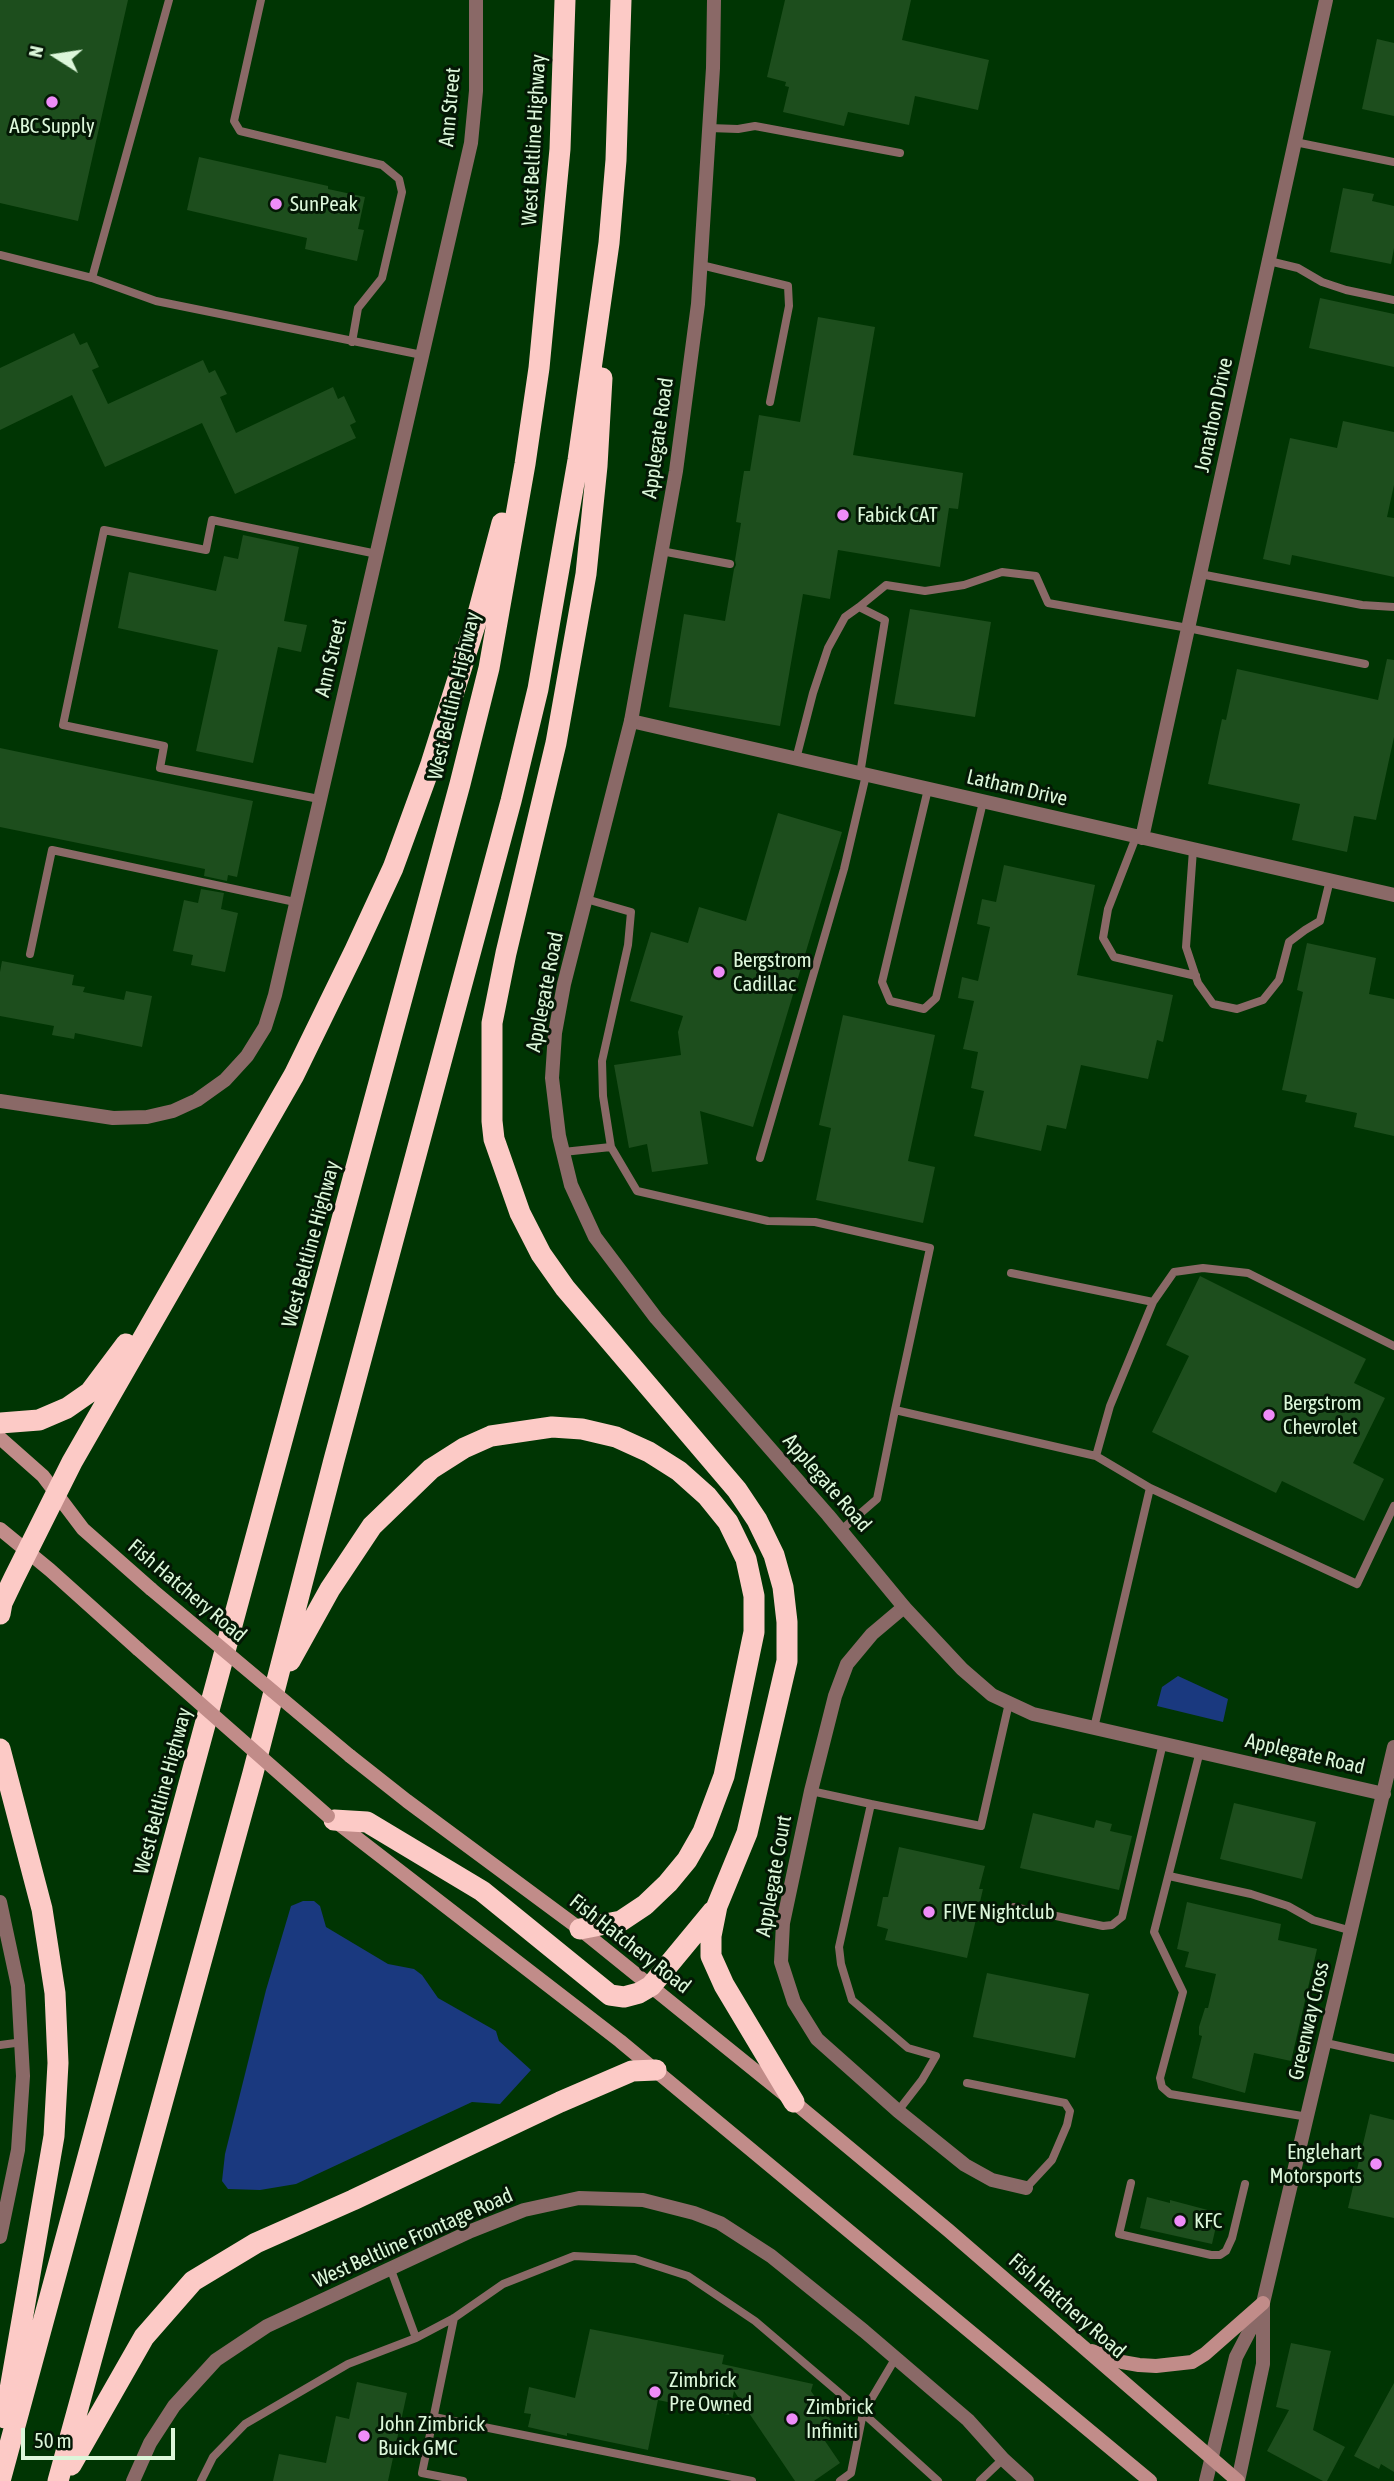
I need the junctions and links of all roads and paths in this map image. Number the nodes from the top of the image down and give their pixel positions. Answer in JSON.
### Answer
{"nodes":[{"id":1,"x":169,"y":0,"type":"edge"},
{"id":2,"x":261,"y":0,"type":"edge"},
{"id":3,"x":476,"y":0,"type":"edge"},
{"id":4,"x":565,"y":0,"type":"edge"},
{"id":5,"x":621,"y":0,"type":"edge"},
{"id":6,"x":714,"y":0,"type":"edge"},
{"id":7,"x":1326,"y":0,"type":"edge"},
{"id":8,"x":709,"y":128,"type":"junction"},
{"id":9,"x":1295,"y":142,"type":"junction"},
{"id":10,"x":901,"y":153,"type":"dead end"},
{"id":11,"x":1394,"y":162,"type":"edge"},
{"id":12,"x":609,"y":243,"type":"junction"},
{"id":13,"x":0,"y":256,"type":"edge"},
{"id":14,"x":1269,"y":261,"type":"junction"},
{"id":15,"x":701,"y":265,"type":"junction"},
{"id":16,"x":92,"y":278,"type":"junction"},
{"id":17,"x":1394,"y":300,"type":"edge"},
{"id":18,"x":352,"y":342,"type":"junction"},
{"id":19,"x":422,"y":355,"type":"junction"},
{"id":20,"x":540,"y":368,"type":"junction"},
{"id":21,"x":771,"y":402,"type":"dead end"},
{"id":22,"x":662,"y":551,"type":"junction"},
{"id":23,"x":377,"y":554,"type":"junction"},
{"id":24,"x":730,"y":564,"type":"dead end"},
{"id":25,"x":1200,"y":573,"type":"junction"},
{"id":26,"x":859,"y":607,"type":"junction"},
{"id":27,"x":1394,"y":607,"type":"edge"},
{"id":28,"x":1188,"y":628,"type":"junction"},
{"id":29,"x":1365,"y":664,"type":"dead end"},
{"id":30,"x":631,"y":721,"type":"junction"},
{"id":31,"x":796,"y":759,"type":"junction"},
{"id":32,"x":863,"y":774,"type":"junction"},
{"id":33,"x":928,"y":789,"type":"junction"},
{"id":34,"x":319,"y":799,"type":"junction"},
{"id":35,"x":983,"y":802,"type":"junction"},
{"id":36,"x":1139,"y":838,"type":"junction"},
{"id":37,"x":1193,"y":850,"type":"junction"},
{"id":38,"x":1330,"y":880,"type":"junction"},
{"id":39,"x":1394,"y":895,"type":"edge"},
{"id":40,"x":586,"y":899,"type":"junction"},
{"id":41,"x":295,"y":902,"type":"junction"},
{"id":42,"x":30,"y":954,"type":"dead end"},
{"id":43,"x":1196,"y":976,"type":"junction"},
{"id":44,"x":0,"y":1101,"type":"edge"},
{"id":45,"x":611,"y":1147,"type":"junction"},
{"id":46,"x":563,"y":1152,"type":"junction"},
{"id":47,"x":760,"y":1158,"type":"dead end"},
{"id":48,"x":220,"y":1202,"type":"junction"},
{"id":49,"x":1011,"y":1273,"type":"dead end"},
{"id":50,"x":1153,"y":1302,"type":"junction"},
{"id":51,"x":1394,"y":1346,"type":"edge"},
{"id":52,"x":895,"y":1410,"type":"junction"},
{"id":53,"x":0,"y":1423,"type":"edge"},
{"id":54,"x":0,"y":1438,"type":"edge"},
{"id":55,"x":1096,"y":1457,"type":"junction"},
{"id":56,"x":1150,"y":1488,"type":"junction"},
{"id":57,"x":57,"y":1496,"type":"junction"},
{"id":58,"x":1394,"y":1506,"type":"edge"},
{"id":59,"x":0,"y":1529,"type":"edge"},
{"id":60,"x":841,"y":1531,"type":"junction"},
{"id":61,"x":29,"y":1552,"type":"junction"},
{"id":62,"x":904,"y":1607,"type":"junction"},
{"id":63,"x":0,"y":1614,"type":"edge"},
{"id":64,"x":274,"y":1691,"type":"junction"},
{"id":65,"x":1009,"y":1703,"type":"junction"},
{"id":66,"x":1094,"y":1728,"type":"junction"},
{"id":67,"x":1163,"y":1743,"type":"junction"},
{"id":68,"x":1394,"y":1747,"type":"edge"},
{"id":69,"x":0,"y":1749,"type":"edge"},
{"id":70,"x":1200,"y":1751,"type":"junction"},
{"id":71,"x":811,"y":1791,"type":"junction"},
{"id":72,"x":1389,"y":1795,"type":"edge"},
{"id":73,"x":871,"y":1804,"type":"junction"},
{"id":74,"x":331,"y":1818,"type":"junction"},
{"id":75,"x":1168,"y":1876,"type":"junction"},
{"id":76,"x":0,"y":1902,"type":"edge"},
{"id":77,"x":717,"y":1906,"type":"junction"},
{"id":78,"x":1014,"y":1907,"type":"dead end"},
{"id":79,"x":580,"y":1929,"type":"junction"},
{"id":80,"x":1352,"y":1931,"type":"junction"},
{"id":81,"x":651,"y":1986,"type":"junction"},
{"id":82,"x":23,"y":2042,"type":"junction"},
{"id":83,"x":1326,"y":2043,"type":"junction"},
{"id":84,"x":0,"y":2045,"type":"edge"},
{"id":85,"x":1394,"y":2058,"type":"edge"},
{"id":86,"x":656,"y":2070,"type":"junction"},
{"id":87,"x":967,"y":2083,"type":"dead end"},
{"id":88,"x":794,"y":2102,"type":"junction"},
{"id":89,"x":898,"y":2111,"type":"junction"},
{"id":90,"x":1308,"y":2117,"type":"junction"},
{"id":91,"x":1131,"y":2183,"type":"dead end"},
{"id":92,"x":1245,"y":2184,"type":"dead end"},
{"id":93,"x":1026,"y":2188,"type":"joint"},
{"id":94,"x":5,"y":2191,"type":"edge"},
{"id":95,"x":0,"y":2237,"type":"edge"},
{"id":96,"x":391,"y":2270,"type":"junction"},
{"id":97,"x":1263,"y":2304,"type":"junction"},
{"id":98,"x":454,"y":2318,"type":"junction"},
{"id":99,"x":416,"y":2338,"type":"junction"},
{"id":100,"x":1076,"y":2342,"type":"junction"},
{"id":101,"x":895,"y":2359,"type":"junction"},
{"id":102,"x":863,"y":2413,"type":"junction"},
{"id":103,"x":434,"y":2417,"type":"junction"},
{"id":104,"x":0,"y":2451,"type":"edge"},
{"id":105,"x":1211,"y":2458,"type":"junction"},
{"id":106,"x":1003,"y":2459,"type":"junction"},
{"id":107,"x":0,"y":2481,"type":"edge"},
{"id":108,"x":59,"y":2481,"type":"edge"},
{"id":109,"x":133,"y":2481,"type":"edge"},
{"id":110,"x":201,"y":2481,"type":"edge"},
{"id":111,"x":463,"y":2481,"type":"edge"},
{"id":112,"x":752,"y":2481,"type":"edge"},
{"id":113,"x":840,"y":2481,"type":"edge"},
{"id":114,"x":937,"y":2481,"type":"edge"},
{"id":115,"x":980,"y":2481,"type":"edge"},
{"id":116,"x":1027,"y":2481,"type":"edge"},
{"id":117,"x":1150,"y":2481,"type":"edge"},
{"id":118,"x":1206,"y":2481,"type":"edge"},
{"id":119,"x":1238,"y":2481,"type":"edge"}],
"edges":[{"from":1,"to":16,"type":"lane"},
{"from":2,"to":18,"type":"lane"},
{"from":3,"to":19,"type":"street","name":"Ann Street"},
{"from":4,"to":20,"type":"highway","name":"West Beltline Highway"},
{"from":5,"to":12,"type":"highway"},
{"from":6,"to":8,"type":"street","name":"Applegate Road"},
{"from":7,"to":9,"type":"street","name":"Jonathon Drive"},
{"from":8,"to":10,"type":"lane"},
{"from":8,"to":15,"type":"street","name":"Applegate Road"},
{"from":9,"to":11,"type":"lane"},
{"from":9,"to":14,"type":"street","name":"Jonathon Drive"},
{"from":12,"to":64,"type":"highway"},
{"from":12,"to":77,"type":"highway"},
{"from":13,"to":16,"type":"lane"},
{"from":14,"to":17,"type":"lane"},
{"from":14,"to":25,"type":"street","name":"Jonathon Drive"},
{"from":15,"to":21,"type":"lane"},
{"from":15,"to":22,"type":"street","name":"Applegate Road"},
{"from":16,"to":18,"type":"lane"},
{"from":18,"to":19,"type":"lane"},
{"from":19,"to":23,"type":"street","name":"Ann Street"},
{"from":20,"to":48,"type":"highway"},
{"from":20,"to":107,"type":"highway","name":"West Beltline Highway"},
{"from":22,"to":24,"type":"lane"},
{"from":22,"to":30,"type":"street","name":"Applegate Road"},
{"from":23,"to":34,"type":"street","name":"Ann Street"},
{"from":23,"to":34,"type":"lane"},
{"from":25,"to":27,"type":"lane"},
{"from":25,"to":28,"type":"street","name":"Jonathon Drive"},
{"from":26,"to":28,"type":"lane"},
{"from":26,"to":31,"type":"lane"},
{"from":26,"to":32,"type":"lane"},
{"from":28,"to":29,"type":"lane"},
{"from":28,"to":36,"type":"street","name":"Jonathon Drive"},
{"from":30,"to":31,"type":"street","name":"Latham Drive"},
{"from":30,"to":40,"type":"street","name":"Applegate Road"},
{"from":31,"to":32,"type":"street","name":"Latham Drive"},
{"from":32,"to":33,"type":"street","name":"Latham Drive"},
{"from":32,"to":47,"type":"lane"},
{"from":33,"to":35,"type":"street","name":"Latham Drive"},
{"from":33,"to":35,"type":"lane"},
{"from":34,"to":41,"type":"street","name":"Ann Street"},
{"from":35,"to":36,"type":"street","name":"Latham Drive"},
{"from":36,"to":37,"type":"street","name":"Latham Drive"},
{"from":36,"to":43,"type":"lane"},
{"from":37,"to":38,"type":"street","name":"Latham Drive"},
{"from":37,"to":43,"type":"lane"},
{"from":38,"to":39,"type":"street","name":"Latham Drive"},
{"from":38,"to":43,"type":"lane"},
{"from":40,"to":45,"type":"lane"},
{"from":40,"to":46,"type":"street","name":"Applegate Road"},
{"from":41,"to":42,"type":"lane"},
{"from":41,"to":44,"type":"street","name":"Ann Street"},
{"from":45,"to":46,"type":"lane"},
{"from":45,"to":52,"type":"lane"},
{"from":46,"to":60,"type":"street","name":"Applegate Road"},
{"from":48,"to":53,"type":"highway"},
{"from":48,"to":57,"type":"highway"},
{"from":49,"to":50,"type":"lane"},
{"from":50,"to":51,"type":"lane"},
{"from":50,"to":55,"type":"lane"},
{"from":52,"to":55,"type":"lane"},
{"from":52,"to":60,"type":"lane"},
{"from":54,"to":57,"type":"main road","name":"Fish Hatchery Road"},
{"from":55,"to":56,"type":"lane"},
{"from":56,"to":58,"type":"lane"},
{"from":56,"to":66,"type":"lane"},
{"from":57,"to":61,"type":"highway"},
{"from":57,"to":79,"type":"main road","name":"Fish Hatchery Road","bridge":true},
{"from":59,"to":61,"type":"main road"},
{"from":60,"to":62,"type":"street","name":"Applegate Road"},
{"from":61,"to":63,"type":"highway"},
{"from":61,"to":74,"type":"main road","bridge":true},
{"from":62,"to":65,"type":"street","name":"Applegate Road"},
{"from":62,"to":71,"type":"street","name":"Applegate Court"},
{"from":64,"to":79,"type":"highway"},
{"from":64,"to":108,"type":"highway"},
{"from":65,"to":66,"type":"street","name":"Applegate Road"},
{"from":65,"to":73,"type":"lane"},
{"from":66,"to":67,"type":"street","name":"Applegate Road"},
{"from":67,"to":70,"type":"street","name":"Applegate Road"},
{"from":67,"to":78,"type":"lane"},
{"from":68,"to":72,"type":"street","name":"Greenway Cross"},
{"from":69,"to":104,"type":"highway"},
{"from":70,"to":72,"type":"street","name":"Applegate Road"},
{"from":70,"to":75,"type":"lane"},
{"from":71,"to":73,"type":"lane"},
{"from":71,"to":89,"type":"street","name":"Applegate Court"},
{"from":72,"to":80,"type":"street","name":"Greenway Cross"},
{"from":73,"to":89,"type":"lane"},
{"from":74,"to":81,"type":"highway"},
{"from":74,"to":86,"type":"main road"},
{"from":75,"to":80,"type":"lane"},
{"from":75,"to":90,"type":"lane"},
{"from":76,"to":82,"type":"street"},
{"from":77,"to":81,"type":"highway"},
{"from":77,"to":88,"type":"highway"},
{"from":79,"to":81,"type":"main road","name":"Fish Hatchery Road"},
{"from":80,"to":83,"type":"street","name":"Greenway Cross"},
{"from":81,"to":88,"type":"main road","name":"Fish Hatchery Road"},
{"from":82,"to":84,"type":"lane"},
{"from":82,"to":94,"type":"street"},
{"from":83,"to":85,"type":"lane"},
{"from":83,"to":90,"type":"street","name":"Greenway Cross"},
{"from":86,"to":108,"type":"highway"},
{"from":86,"to":117,"type":"main road"},
{"from":87,"to":93,"type":"lane"},
{"from":88,"to":100,"type":"main road","name":"Fish Hatchery Road"},
{"from":89,"to":93,"type":"street","name":"Applegate Court"},
{"from":90,"to":97,"type":"street","name":"Greenway Cross"},
{"from":91,"to":92,"type":"lane"},
{"from":94,"to":95,"type":"street"},
{"from":96,"to":99,"type":"lane"},
{"from":96,"to":101,"type":"street","name":"West Beltline Frontage Road"},
{"from":96,"to":109,"type":"street","name":"West Beltline Frontage Road"},
{"from":97,"to":100,"type":"main road"},
{"from":97,"to":105,"type":"street","name":"Greenway Cross"},
{"from":97,"to":119,"type":"street","name":"Greenway Cross"},
{"from":98,"to":99,"type":"lane"},
{"from":98,"to":102,"type":"lane"},
{"from":98,"to":103,"type":"lane"},
{"from":99,"to":110,"type":"lane"},
{"from":100,"to":105,"type":"main road","name":"Fish Hatchery Road"},
{"from":101,"to":102,"type":"lane"},
{"from":101,"to":106,"type":"street","name":"West Beltline Frontage Road"},
{"from":102,"to":113,"type":"lane"},
{"from":102,"to":114,"type":"lane"},
{"from":103,"to":111,"type":"lane"},
{"from":103,"to":112,"type":"lane"},
{"from":105,"to":118,"type":"street","name":"Greenway Cross"},
{"from":105,"to":119,"type":"main road","name":"Fish Hatchery Road"},
{"from":106,"to":115,"type":"lane"},
{"from":106,"to":116,"type":"street","name":"West Beltline Frontage Road"}]}
